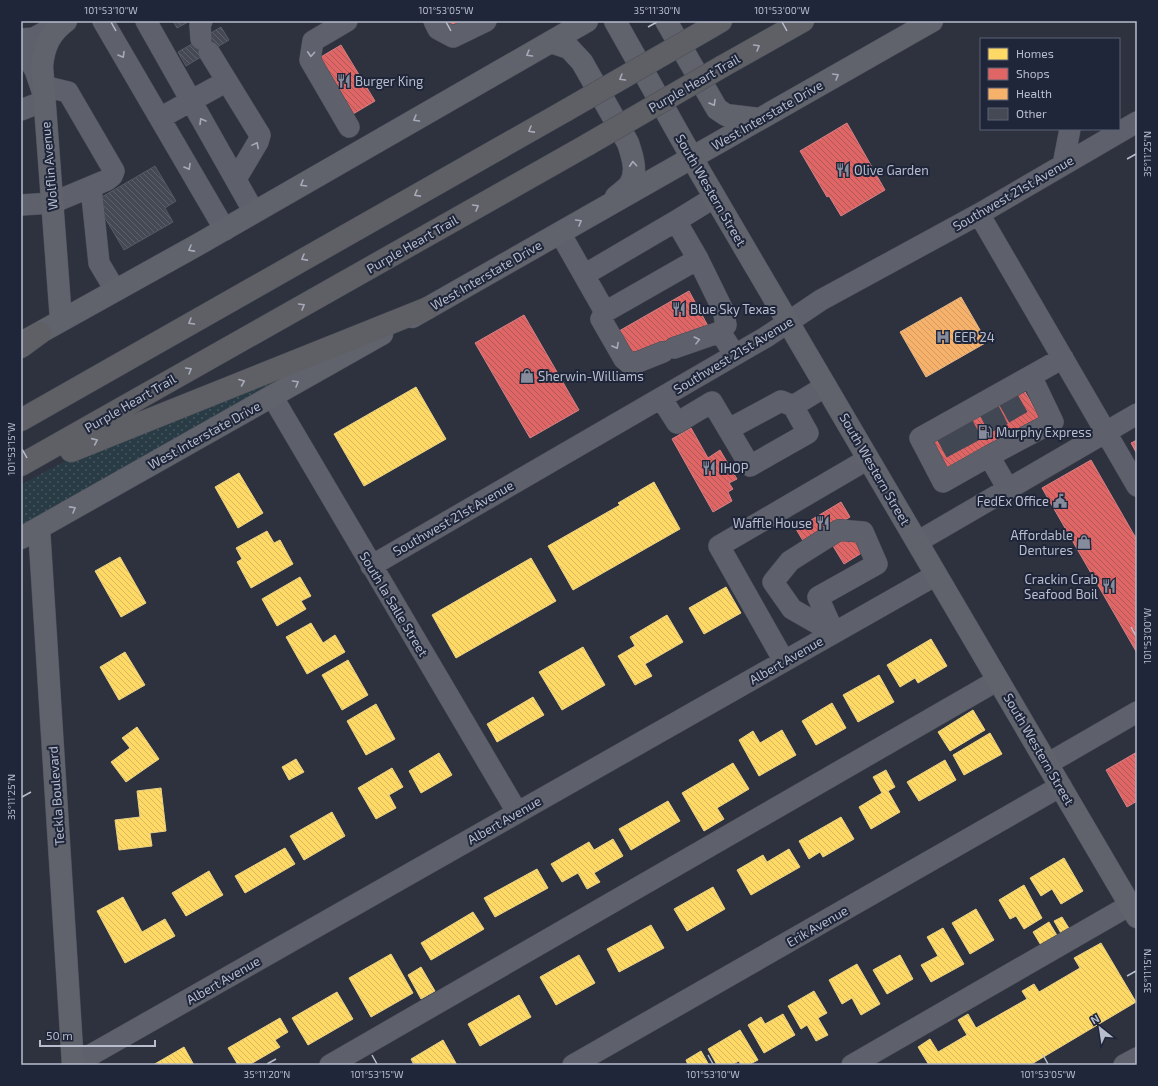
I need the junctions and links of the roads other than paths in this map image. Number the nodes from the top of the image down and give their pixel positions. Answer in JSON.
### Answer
{"nodes":[{"id":1,"x":65,"y":21,"type":"edge"},
{"id":2,"x":103,"y":21,"type":"edge"},
{"id":3,"x":146,"y":21,"type":"edge"},
{"id":4,"x":347,"y":21,"type":"edge"},
{"id":5,"x":434,"y":21,"type":"edge"},
{"id":6,"x":486,"y":21,"type":"edge"},
{"id":7,"x":587,"y":21,"type":"edge"},
{"id":8,"x":615,"y":21,"type":"edge"},
{"id":9,"x":666,"y":21,"type":"edge"},
{"id":10,"x":803,"y":21,"type":"edge"},
{"id":11,"x":932,"y":21,"type":"edge"},
{"id":12,"x":712,"y":26,"type":"edge"},
{"id":13,"x":204,"y":37,"type":"edge"},
{"id":14,"x":21,"y":39,"type":"edge"},
{"id":15,"x":551,"y":42,"type":"junction"},
{"id":16,"x":21,"y":47,"type":"edge"},
{"id":17,"x":227,"y":81,"type":"junction"},
{"id":18,"x":43,"y":95,"type":"junction"},
{"id":19,"x":190,"y":101,"type":"junction"},
{"id":20,"x":21,"y":110,"type":"edge"},
{"id":21,"x":160,"y":118,"type":"junction"},
{"id":22,"x":759,"y":119,"type":"junction"},
{"id":23,"x":1137,"y":122,"type":"edge"},
{"id":24,"x":349,"y":127,"type":"dead end"},
{"id":25,"x":1070,"y":130,"type":"edge"},
{"id":26,"x":692,"y":158,"type":"junction"},
{"id":27,"x":1063,"y":165,"type":"junction"},
{"id":28,"x":236,"y":179,"type":"junction"},
{"id":29,"x":91,"y":187,"type":"junction"},
{"id":30,"x":715,"y":197,"type":"junction"},
{"id":31,"x":52,"y":203,"type":"junction"},
{"id":32,"x":21,"y":205,"type":"edge"},
{"id":33,"x":607,"y":206,"type":"junction"},
{"id":34,"x":254,"y":212,"type":"junction"},
{"id":35,"x":979,"y":214,"type":"junction"},
{"id":36,"x":676,"y":221,"type":"junction"},
{"id":37,"x":224,"y":230,"type":"junction"},
{"id":38,"x":560,"y":233,"type":"junction"},
{"id":39,"x":698,"y":259,"type":"junction"},
{"id":40,"x":584,"y":275,"type":"junction"},
{"id":41,"x":115,"y":290,"type":"junction"},
{"id":42,"x":428,"y":308,"type":"junction"},
{"id":43,"x":605,"y":312,"type":"junction"},
{"id":44,"x":61,"y":320,"type":"junction"},
{"id":45,"x":788,"y":322,"type":"junction"},
{"id":46,"x":720,"y":332,"type":"junction"},
{"id":47,"x":40,"y":333,"type":"junction"},
{"id":48,"x":21,"y":344,"type":"edge"},
{"id":49,"x":21,"y":347,"type":"edge"},
{"id":50,"x":735,"y":355,"type":"junction"},
{"id":51,"x":1063,"y":358,"type":"junction"},
{"id":52,"x":1031,"y":376,"type":"junction"},
{"id":53,"x":826,"y":386,"type":"junction"},
{"id":54,"x":272,"y":396,"type":"junction"},
{"id":55,"x":661,"y":398,"type":"junction"},
{"id":56,"x":793,"y":406,"type":"junction"},
{"id":57,"x":1137,"y":414,"type":"edge"},
{"id":58,"x":21,"y":420,"type":"edge"},
{"id":59,"x":729,"y":429,"type":"junction"},
{"id":60,"x":1106,"y":432,"type":"junction"},
{"id":61,"x":868,"y":459,"type":"junction"},
{"id":62,"x":975,"y":461,"type":"junction"},
{"id":63,"x":21,"y":465,"type":"edge"},
{"id":64,"x":21,"y":474,"type":"edge"},
{"id":65,"x":1137,"y":486,"type":"edge"},
{"id":66,"x":1008,"y":489,"type":"junction"},
{"id":67,"x":30,"y":533,"type":"edge"},
{"id":68,"x":917,"y":542,"type":"junction"},
{"id":69,"x":371,"y":566,"type":"junction"},
{"id":70,"x":936,"y":574,"type":"junction"},
{"id":71,"x":834,"y":632,"type":"junction"},
{"id":72,"x":784,"y":661,"type":"junction"},
{"id":73,"x":998,"y":680,"type":"junction"},
{"id":74,"x":1137,"y":712,"type":"edge"},
{"id":75,"x":1047,"y":764,"type":"junction"},
{"id":76,"x":1060,"y":786,"type":"junction"},
{"id":77,"x":517,"y":812,"type":"junction"},
{"id":78,"x":1134,"y":911,"type":"edge"},
{"id":79,"x":1137,"y":1058,"type":"edge"},
{"id":80,"x":73,"y":1065,"type":"edge"},
{"id":81,"x":330,"y":1065,"type":"edge"},
{"id":82,"x":573,"y":1065,"type":"edge"},
{"id":83,"x":852,"y":1065,"type":"edge"},
{"id":84,"x":1124,"y":1065,"type":"edge"}],
"edges":[{"from":1,"to":14,"type":"street"},
{"from":1,"to":18,"type":"main road","name":"Wolflin Avenue"},
{"from":2,"to":21,"type":"street","one_way":true},
{"from":3,"to":19,"type":"street"},
{"from":4,"to":24,"type":"street","one_way":true},
{"from":5,"to":6,"type":"street"},
{"from":7,"to":15,"type":"main road"},
{"from":8,"to":26,"type":"main road","name":"South Western Street"},
{"from":9,"to":22,"type":"main road","one_way":true},
{"from":63,"to":10,"type":"highway","name":"Purple Heart Trail","one_way":true,"bridge":true},
{"from":22,"to":11,"type":"main road","name":"West Interstate Drive","one_way":true},
{"from":12,"to":58,"type":"highway","one_way":true,"bridge":true},
{"from":13,"to":17,"type":"street"},
{"from":33,"to":15,"type":"main road","one_way":true},
{"from":15,"to":34,"type":"main road","one_way":true},
{"from":16,"to":18,"type":"street"},
{"from":17,"to":19,"type":"street"},
{"from":28,"to":17,"type":"street","one_way":true},
{"from":18,"to":20,"type":"street"},
{"from":18,"to":29,"type":"street"},
{"from":18,"to":31,"type":"main road","name":"Wolflin Avenue"},
{"from":19,"to":21,"type":"street"},
{"from":28,"to":19,"type":"street","one_way":true},
{"from":21,"to":37,"type":"street","one_way":true},
{"from":22,"to":26,"type":"main road","name":"West Interstate Drive"},
{"from":23,"to":27,"type":"street","name":"Southwest 21st Avenue"},
{"from":25,"to":27,"type":"street"},
{"from":26,"to":30,"type":"main road","name":"South Western Street"},
{"from":26,"to":33,"type":"main road","name":"West Interstate Drive"},
{"from":27,"to":35,"type":"street","name":"Southwest 21st Avenue"},
{"from":28,"to":34,"type":"street"},
{"from":29,"to":31,"type":"street"},
{"from":29,"to":41,"type":"street"},
{"from":30,"to":36,"type":"street"},
{"from":30,"to":45,"type":"main road","name":"South Western Street"},
{"from":31,"to":32,"type":"street"},
{"from":31,"to":44,"type":"main road","name":"Wolflin Avenue"},
{"from":38,"to":33,"type":"main road","name":"West Interstate Drive","one_way":true},
{"from":34,"to":37,"type":"main road"},
{"from":35,"to":45,"type":"street","name":"Southwest 21st Avenue"},
{"from":35,"to":51,"type":"street"},
{"from":36,"to":39,"type":"street"},
{"from":36,"to":40,"type":"street"},
{"from":37,"to":41,"type":"main road","one_way":true},
{"from":38,"to":40,"type":"street"},
{"from":38,"to":42,"type":"main road","name":"West Interstate Drive"},
{"from":39,"to":43,"type":"street"},
{"from":39,"to":46,"type":"street"},
{"from":40,"to":43,"type":"street"},
{"from":41,"to":44,"type":"main road"},
{"from":54,"to":42,"type":"main road","name":"West Interstate Drive","one_way":true},
{"from":64,"to":42,"type":"highway","one_way":true},
{"from":43,"to":46,"type":"street","one_way":true},
{"from":44,"to":47,"type":"main road"},
{"from":45,"to":50,"type":"street","name":"Southwest 21st Avenue"},
{"from":45,"to":53,"type":"main road","name":"South Western Street"},
{"from":46,"to":50,"type":"street"},
{"from":47,"to":48,"type":"main road"},
{"from":47,"to":49,"type":"highway"},
{"from":50,"to":55,"type":"street","name":"Southwest 21st Avenue"},
{"from":51,"to":52,"type":"street"},
{"from":51,"to":60,"type":"street"},
{"from":52,"to":62,"type":"street"},
{"from":52,"to":62,"type":"street"},
{"from":53,"to":56,"type":"street"},
{"from":53,"to":61,"type":"main road","name":"South Western Street"},
{"from":67,"to":54,"type":"main road","name":"West Interstate Drive","one_way":true},
{"from":54,"to":69,"type":"street","name":"South la Salle Street"},
{"from":55,"to":59,"type":"street"},
{"from":55,"to":69,"type":"street","name":"Southwest 21st Avenue"},
{"from":56,"to":59,"type":"street"},
{"from":56,"to":59,"type":"street"},
{"from":57,"to":60,"type":"street"},
{"from":60,"to":65,"type":"street"},
{"from":60,"to":66,"type":"street"},
{"from":61,"to":68,"type":"main road","name":"South Western Street"},
{"from":61,"to":72,"type":"street"},
{"from":62,"to":66,"type":"street"},
{"from":66,"to":68,"type":"street"},
{"from":67,"to":80,"type":"main road","name":"Teckla Boulevard"},
{"from":68,"to":70,"type":"main road","name":"South Western Street"},
{"from":69,"to":77,"type":"street","name":"South la Salle Street"},
{"from":70,"to":71,"type":"street","name":"Albert Avenue"},
{"from":70,"to":73,"type":"main road","name":"South Western Street"},
{"from":71,"to":71,"type":"street"},
{"from":71,"to":72,"type":"street","name":"Albert Avenue"},
{"from":72,"to":77,"type":"street","name":"Albert Avenue"},
{"from":73,"to":75,"type":"main road","name":"South Western Street"},
{"from":73,"to":81,"type":"street"},
{"from":74,"to":75,"type":"street"},
{"from":75,"to":76,"type":"main road","name":"South Western Street"},
{"from":76,"to":78,"type":"main road","name":"South Western Street"},
{"from":76,"to":82,"type":"street","name":"Erik Avenue"},
{"from":77,"to":80,"type":"street","name":"Albert Avenue"},
{"from":78,"to":83,"type":"street"},
{"from":79,"to":84,"type":"street"}]}
